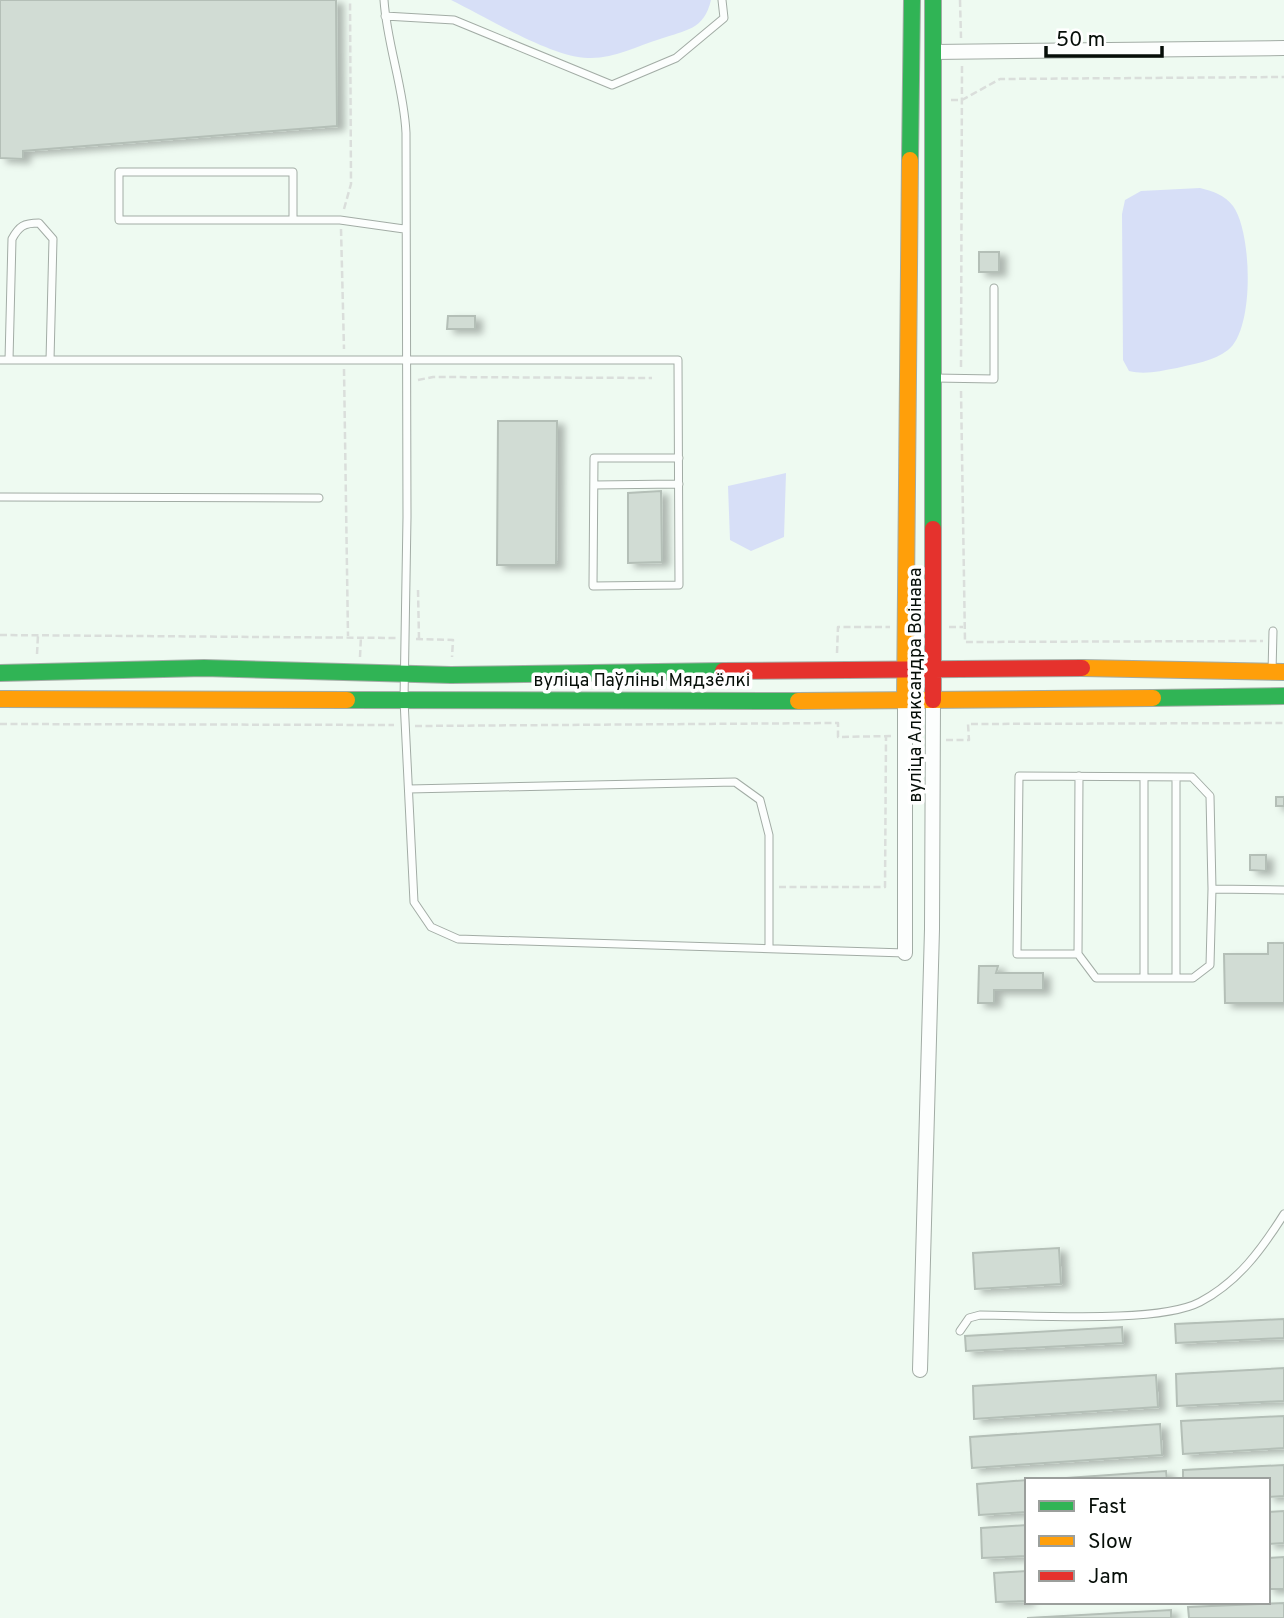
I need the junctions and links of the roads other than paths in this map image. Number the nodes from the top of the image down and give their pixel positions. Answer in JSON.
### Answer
{"nodes":[{"id":1,"x":384,"y":0,"type":"edge"},
{"id":2,"x":722,"y":0,"type":"edge"},
{"id":3,"x":912,"y":0,"type":"edge"},
{"id":4,"x":933,"y":0,"type":"edge"},
{"id":5,"x":385,"y":16,"type":"junction"},
{"id":6,"x":1284,"y":48,"type":"edge"},
{"id":7,"x":933,"y":52,"type":"junction"},
{"id":8,"x":912,"y":128,"type":"junction"},
{"id":9,"x":933,"y":128,"type":"junction"},
{"id":10,"x":293,"y":220,"type":"junction"},
{"id":11,"x":404,"y":229,"type":"junction"},
{"id":12,"x":994,"y":288,"type":"dead end"},
{"id":13,"x":4,"y":360,"type":"edge"},
{"id":14,"x":50,"y":360,"type":"junction"},
{"id":15,"x":406,"y":360,"type":"junction"},
{"id":16,"x":934,"y":378,"type":"junction"},
{"id":17,"x":679,"y":458,"type":"junction"},
{"id":18,"x":679,"y":484,"type":"junction"},
{"id":19,"x":594,"y":485,"type":"junction"},
{"id":20,"x":0,"y":497,"type":"edge"},
{"id":21,"x":319,"y":498,"type":"dead end"},
{"id":22,"x":1273,"y":631,"type":"dead end"},
{"id":23,"x":905,"y":670,"type":"junction"},
{"id":24,"x":935,"y":670,"type":"junction"},
{"id":25,"x":1278,"y":672,"type":"edge"},
{"id":26,"x":0,"y":673,"type":"edge"},
{"id":27,"x":404,"y":674,"type":"junction"},
{"id":28,"x":0,"y":686,"type":"edge"},
{"id":29,"x":1284,"y":696,"type":"edge"},
{"id":30,"x":0,"y":699,"type":"edge"},
{"id":31,"x":404,"y":700,"type":"junction"},
{"id":32,"x":905,"y":700,"type":"junction"},
{"id":33,"x":933,"y":700,"type":"junction"},
{"id":34,"x":1079,"y":776,"type":"junction"},
{"id":35,"x":1144,"y":777,"type":"junction"},
{"id":36,"x":1177,"y":777,"type":"junction"},
{"id":37,"x":409,"y":789,"type":"junction"},
{"id":38,"x":1212,"y":889,"type":"junction"},
{"id":39,"x":1284,"y":890,"type":"edge"},
{"id":40,"x":769,"y":948,"type":"junction"},
{"id":41,"x":905,"y":953,"type":"joint"},
{"id":42,"x":1078,"y":954,"type":"junction"},
{"id":43,"x":1144,"y":978,"type":"junction"},
{"id":44,"x":1176,"y":978,"type":"junction"},
{"id":45,"x":1284,"y":1214,"type":"edge"},
{"id":46,"x":960,"y":1331,"type":"dead end"},
{"id":47,"x":920,"y":1370,"type":"dead end"}],
"edges":[{"from":1,"to":5,"type":"lane"},
{"from":2,"to":5,"type":"lane"},
{"from":3,"to":8,"type":"street","name":"вуліца Аляксандра Воінава"},
{"from":4,"to":7,"type":"street","name":"вуліца Аляксандра Воінава"},
{"from":5,"to":11,"type":"lane"},
{"from":6,"to":7,"type":"street"},
{"from":7,"to":9,"type":"street","name":"вуліца Аляксандра Воінава"},
{"from":8,"to":9,"type":"street"},
{"from":8,"to":23,"type":"street","name":"вуліца Аляксандра Воінава"},
{"from":9,"to":16,"type":"street","name":"вуліца Аляксандра Воінава"},
{"from":10,"to":10,"type":"lane"},
{"from":10,"to":11,"type":"lane"},
{"from":11,"to":15,"type":"lane"},
{"from":12,"to":16,"type":"lane"},
{"from":13,"to":14,"type":"lane"},
{"from":13,"to":14,"type":"lane"},
{"from":14,"to":15,"type":"lane"},
{"from":15,"to":17,"type":"lane"},
{"from":15,"to":27,"type":"lane"},
{"from":16,"to":24,"type":"street","name":"вуліца Аляксандра Воінава"},
{"from":17,"to":18,"type":"lane"},
{"from":17,"to":19,"type":"lane"},
{"from":18,"to":19,"type":"lane"},
{"from":18,"to":19,"type":"lane"},
{"from":20,"to":21,"type":"lane"},
{"from":22,"to":25,"type":"lane"},
{"from":23,"to":24,"type":"street","name":"вуліца Паўліны Мядзёлкі"},
{"from":23,"to":27,"type":"street","name":"вуліца Паўліны Мядзёлкі"},
{"from":23,"to":32,"type":"street","name":"вуліца Аляксандра Воінава"},
{"from":24,"to":25,"type":"street","name":"вуліца Паўліны Мядзёлкі"},
{"from":24,"to":33,"type":"street","name":"вуліца Аляксандра Воінава"},
{"from":26,"to":27,"type":"street","name":"вуліца Паўліны Мядзёлкі"},
{"from":26,"to":28,"type":"street"},
{"from":27,"to":31,"type":"lane"},
{"from":29,"to":33,"type":"street","name":"вуліца Паўліны Мядзёлкі"},
{"from":30,"to":31,"type":"street","name":"вуліца Паўліны Мядзёлкі"},
{"from":31,"to":32,"type":"street","name":"вуліца Паўліны Мядзёлкі"},
{"from":31,"to":37,"type":"lane"},
{"from":32,"to":33,"type":"street","name":"вуліца Паўліны Мядзёлкі"},
{"from":32,"to":41,"type":"street","name":"вуліца Аляксандра Воінава"},
{"from":33,"to":47,"type":"street","name":"вуліца Аляксандра Воінава"},
{"from":34,"to":35,"type":"lane"},
{"from":34,"to":42,"type":"lane"},
{"from":34,"to":42,"type":"lane"},
{"from":35,"to":36,"type":"lane"},
{"from":35,"to":43,"type":"lane"},
{"from":36,"to":38,"type":"lane"},
{"from":36,"to":44,"type":"lane"},
{"from":37,"to":40,"type":"lane"},
{"from":37,"to":40,"type":"lane"},
{"from":38,"to":39,"type":"lane"},
{"from":38,"to":44,"type":"lane"},
{"from":40,"to":41,"type":"lane"},
{"from":42,"to":43,"type":"lane"},
{"from":43,"to":44,"type":"lane"},
{"from":45,"to":46,"type":"lane"}]}
